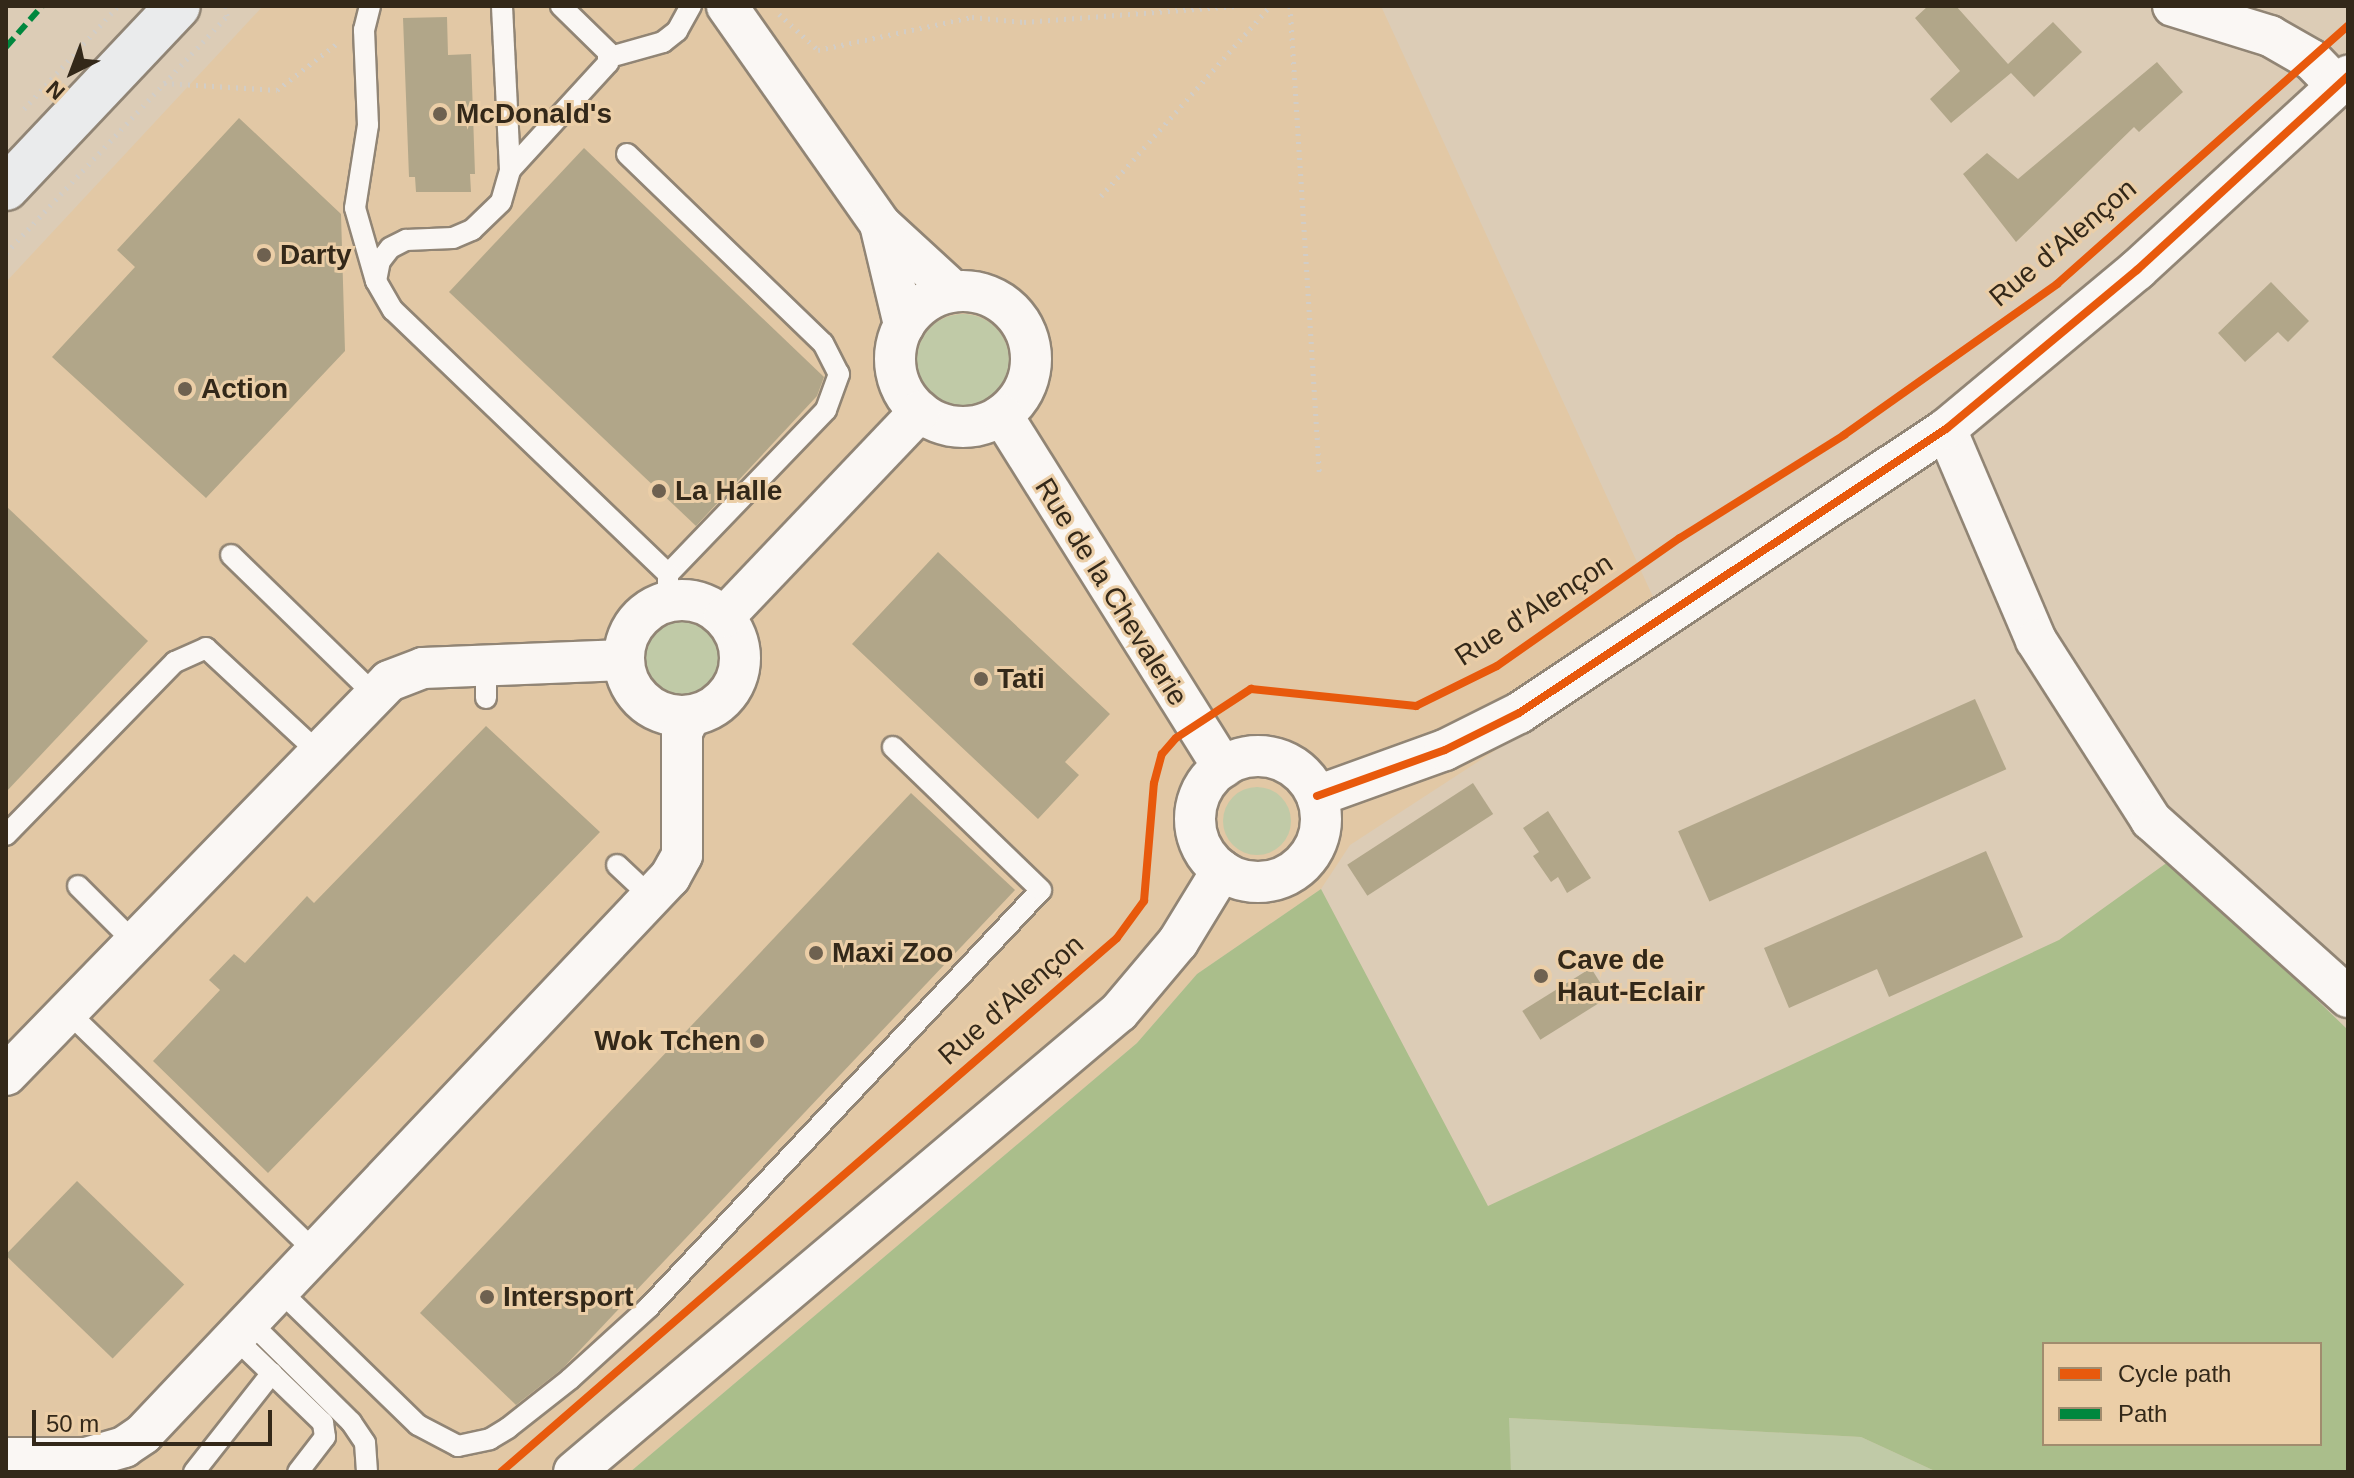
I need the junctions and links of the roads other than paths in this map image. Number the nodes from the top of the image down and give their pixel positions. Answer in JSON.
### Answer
{"nodes":[{"id":1,"x":178,"y":6,"type":"edge"},
{"id":2,"x":370,"y":6,"type":"edge"},
{"id":3,"x":502,"y":6,"type":"edge"},
{"id":4,"x":561,"y":6,"type":"edge"},
{"id":5,"x":691,"y":6,"type":"edge"},
{"id":6,"x":707,"y":6,"type":"edge"},
{"id":7,"x":727,"y":6,"type":"edge"},
{"id":8,"x":2173,"y":6,"type":"edge"},
{"id":9,"x":610,"y":57,"type":"junction"},
{"id":10,"x":2342,"y":81,"type":"edge"},
{"id":11,"x":779,"y":82,"type":"junction"},
{"id":12,"x":627,"y":154,"type":"dead end"},
{"id":13,"x":510,"y":170,"type":"junction"},
{"id":14,"x":6,"y":188,"type":"edge"},
{"id":15,"x":880,"y":224,"type":"junction"},
{"id":16,"x":376,"y":281,"type":"junction"},
{"id":17,"x":953,"y":291,"type":"junction"},
{"id":18,"x":904,"y":325,"type":"junction"},
{"id":19,"x":920,"y":411,"type":"junction"},
{"id":20,"x":1002,"y":415,"type":"junction"},
{"id":21,"x":1946,"y":429,"type":"junction"},
{"id":22,"x":231,"y":555,"type":"dead end"},
{"id":23,"x":668,"y":588,"type":"junction"},
{"id":24,"x":724,"y":617,"type":"junction"},
{"id":25,"x":624,"y":660,"type":"junction"},
{"id":26,"x":373,"y":693,"type":"junction"},
{"id":27,"x":690,"y":716,"type":"junction"},
{"id":28,"x":893,"y":747,"type":"dead end"},
{"id":29,"x":317,"y":751,"type":"junction"},
{"id":30,"x":1223,"y":767,"type":"junction"},
{"id":31,"x":1317,"y":796,"type":"junction"},
{"id":32,"x":6,"y":835,"type":"edge"},
{"id":33,"x":617,"y":865,"type":"dead end"},
{"id":34,"x":1222,"y":870,"type":"junction"},
{"id":35,"x":78,"y":886,"type":"dead end"},
{"id":36,"x":651,"y":897,"type":"junction"},
{"id":37,"x":134,"y":942,"type":"junction"},
{"id":38,"x":2348,"y":997,"type":"edge"},
{"id":39,"x":67,"y":1011,"type":"junction"},
{"id":40,"x":6,"y":1075,"type":"edge"},
{"id":41,"x":315,"y":1251,"type":"junction"},
{"id":42,"x":278,"y":1289,"type":"junction"},
{"id":43,"x":241,"y":1329,"type":"junction"},
{"id":44,"x":272,"y":1373,"type":"junction"},
{"id":45,"x":6,"y":1458,"type":"edge"},
{"id":46,"x":194,"y":1472,"type":"edge"},
{"id":47,"x":298,"y":1472,"type":"edge"},
{"id":48,"x":367,"y":1472,"type":"edge"},
{"id":49,"x":574,"y":1472,"type":"edge"}],
"edges":[{"from":1,"to":14,"type":"main road"},
{"from":2,"to":16,"type":"lane"},
{"from":3,"to":13,"type":"lane"},
{"from":4,"to":9,"type":"lane"},
{"from":5,"to":9,"type":"lane"},
{"from":6,"to":11,"type":"street"},
{"from":7,"to":11,"type":"street"},
{"from":8,"to":10,"type":"street"},
{"from":9,"to":13,"type":"lane"},
{"from":10,"to":21,"type":"street"},
{"from":11,"to":15,"type":"street"},
{"from":12,"to":23,"type":"lane"},
{"from":13,"to":16,"type":"lane"},
{"from":15,"to":17,"type":"street"},
{"from":15,"to":18,"type":"street"},
{"from":16,"to":23,"type":"lane"},
{"from":17,"to":18,"type":"street"},
{"from":17,"to":20,"type":"street"},
{"from":18,"to":19,"type":"street"},
{"from":19,"to":20,"type":"street"},
{"from":19,"to":24,"type":"street"},
{"from":20,"to":30,"type":"street","name":"Rue de la Chevalerie"},
{"from":21,"to":31,"type":"street"},
{"from":21,"to":38,"type":"street"},
{"from":22,"to":26,"type":"lane"},
{"from":23,"to":24,"type":"street"},
{"from":23,"to":25,"type":"street"},
{"from":24,"to":27,"type":"street"},
{"from":25,"to":26,"type":"street"},
{"from":25,"to":27,"type":"street"},
{"from":26,"to":29,"type":"street"},
{"from":27,"to":36,"type":"street"},
{"from":28,"to":42,"type":"lane"},
{"from":29,"to":32,"type":"lane"},
{"from":29,"to":37,"type":"street"},
{"from":30,"to":31,"type":"street"},
{"from":30,"to":34,"type":"street"},
{"from":31,"to":34,"type":"street"},
{"from":33,"to":36,"type":"lane"},
{"from":34,"to":49,"type":"street"},
{"from":35,"to":37,"type":"lane"},
{"from":36,"to":41,"type":"street"},
{"from":37,"to":39,"type":"street"},
{"from":39,"to":40,"type":"street"},
{"from":39,"to":41,"type":"lane"},
{"from":41,"to":42,"type":"street"},
{"from":42,"to":43,"type":"street"},
{"from":43,"to":44,"type":"lane"},
{"from":43,"to":45,"type":"street"},
{"from":43,"to":48,"type":"lane"},
{"from":44,"to":46,"type":"lane"},
{"from":44,"to":47,"type":"lane"}]}
